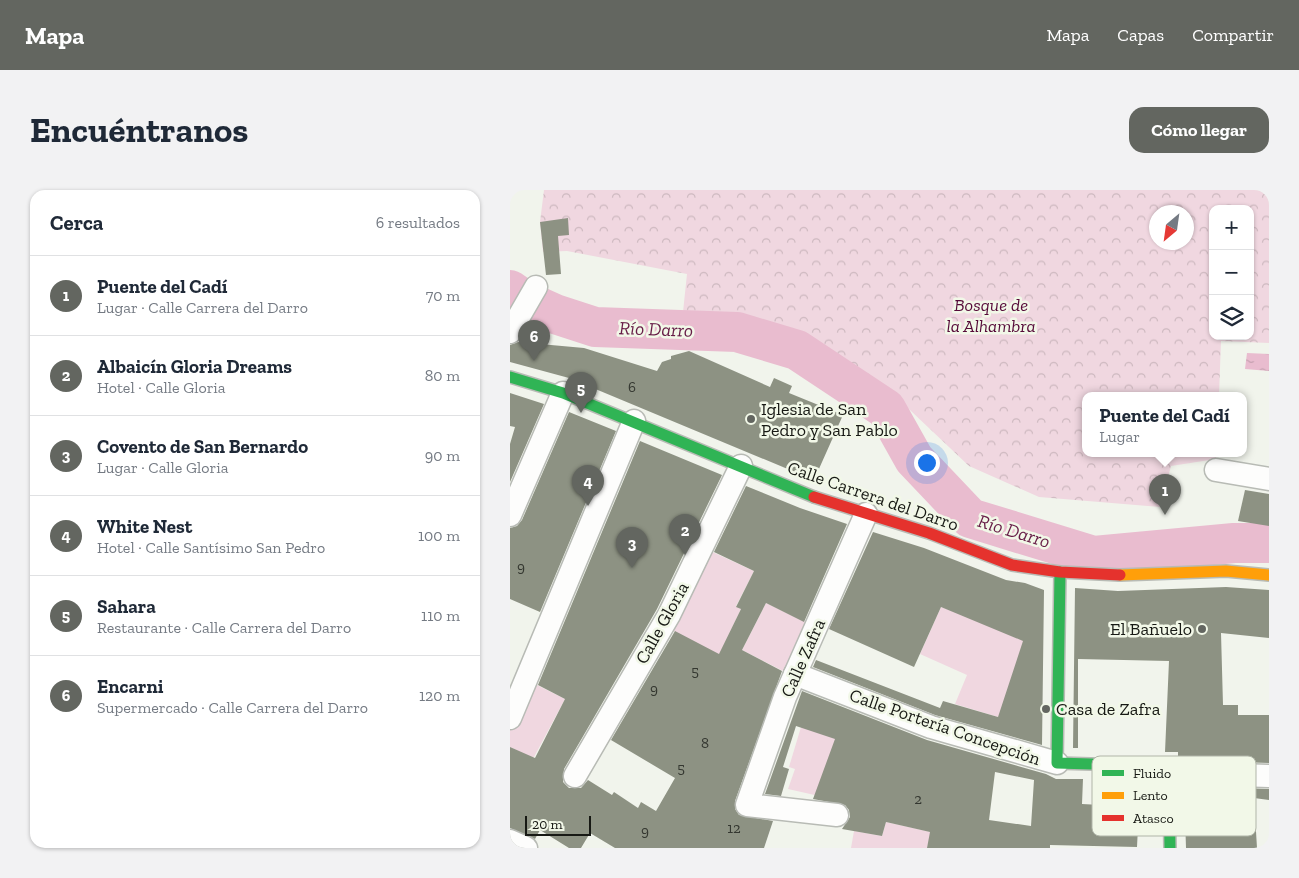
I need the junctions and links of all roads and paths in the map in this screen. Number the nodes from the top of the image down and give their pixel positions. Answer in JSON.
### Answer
{"nodes":[{"id":1,"x":536,"y":287,"type":"dead end"},
{"id":2,"x":510,"y":332,"type":"edge"},
{"id":3,"x":510,"y":377,"type":"edge"},
{"id":4,"x":563,"y":394,"type":"junction"},
{"id":5,"x":634,"y":421,"type":"junction"},
{"id":6,"x":740,"y":466,"type":"junction"},
{"id":7,"x":1216,"y":470,"type":"dead end"},
{"id":8,"x":1269,"y":479,"type":"edge"},
{"id":9,"x":866,"y":514,"type":"junction"},
{"id":10,"x":510,"y":515,"type":"edge"},
{"id":11,"x":1060,"y":572,"type":"junction"},
{"id":12,"x":1269,"y":575,"type":"edge"},
{"id":13,"x":795,"y":674,"type":"junction"},
{"id":14,"x":510,"y":718,"type":"edge"},
{"id":15,"x":1057,"y":763,"type":"junction"},
{"id":16,"x":1092,"y":765,"type":"edge"},
{"id":17,"x":1256,"y":775,"type":"edge"},
{"id":18,"x":575,"y":776,"type":"dead end"},
{"id":19,"x":1269,"y":776,"type":"edge"},
{"id":20,"x":837,"y":815,"type":"dead end"},
{"id":21,"x":510,"y":841,"type":"edge"},
{"id":22,"x":526,"y":848,"type":"edge"}],
"edges":[{"from":1,"to":2,"type":"street"},
{"from":3,"to":4,"type":"street","name":"Calle Carrera del Darro"},
{"from":4,"to":5,"type":"street","name":"Calle Carrera del Darro"},
{"from":4,"to":10,"type":"street"},
{"from":5,"to":6,"type":"street","name":"Calle Carrera del Darro"},
{"from":5,"to":14,"type":"street"},
{"from":6,"to":9,"type":"street","name":"Calle Carrera del Darro"},
{"from":6,"to":18,"type":"street","name":"Calle Gloria"},
{"from":7,"to":8,"type":"street"},
{"from":9,"to":11,"type":"street","name":"Calle Carrera del Darro"},
{"from":9,"to":13,"type":"street","name":"Calle Zafra"},
{"from":11,"to":12,"type":"street","name":"Calle Carrera del Darro"},
{"from":11,"to":15,"type":"street"},
{"from":13,"to":15,"type":"street","name":"Calle Portería Concepción"},
{"from":13,"to":20,"type":"street","name":"Calle Zafra"},
{"from":15,"to":16,"type":"street","name":"Calle Portería Concepción"},
{"from":17,"to":19,"type":"street"},
{"from":21,"to":22,"type":"street"}]}
